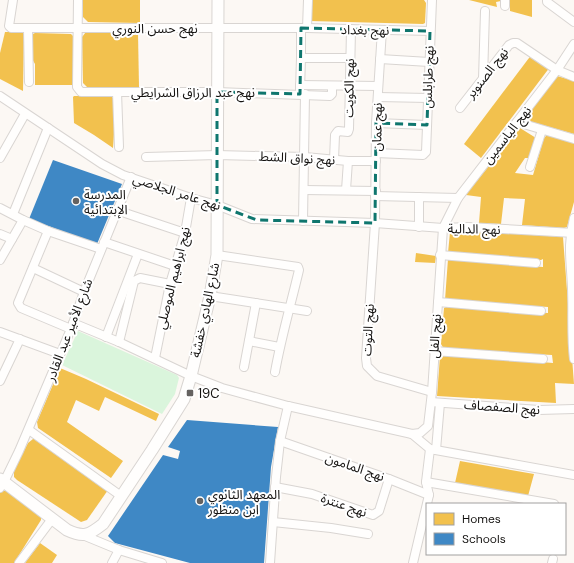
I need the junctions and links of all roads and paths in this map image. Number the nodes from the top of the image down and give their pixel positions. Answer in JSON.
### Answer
{"nodes":[{"id":1,"x":13,"y":0,"type":"edge"},
{"id":2,"x":78,"y":0,"type":"edge"},
{"id":3,"x":218,"y":0,"type":"edge"},
{"id":4,"x":308,"y":0,"type":"edge"},
{"id":5,"x":432,"y":0,"type":"edge"},
{"id":6,"x":547,"y":0,"type":"edge"},
{"id":7,"x":485,"y":11,"type":"dead end"},
{"id":8,"x":574,"y":22,"type":"edge"},
{"id":9,"x":78,"y":28,"type":"junction"},
{"id":10,"x":217,"y":28,"type":"junction"},
{"id":11,"x":304,"y":28,"type":"junction"},
{"id":12,"x":28,"y":29,"type":"junction"},
{"id":13,"x":351,"y":29,"type":"junction"},
{"id":14,"x":382,"y":30,"type":"junction"},
{"id":15,"x":430,"y":31,"type":"junction"},
{"id":16,"x":573,"y":47,"type":"edge"},
{"id":17,"x":301,"y":58,"type":"junction"},
{"id":18,"x":350,"y":58,"type":"junction"},
{"id":19,"x":380,"y":59,"type":"junction"},
{"id":20,"x":429,"y":62,"type":"junction"},
{"id":21,"x":557,"y":70,"type":"junction"},
{"id":22,"x":574,"y":77,"type":"edge"},
{"id":23,"x":482,"y":79,"type":"junction"},
{"id":24,"x":29,"y":82,"type":"dead end"},
{"id":25,"x":300,"y":85,"type":"junction"},
{"id":26,"x":349,"y":85,"type":"junction"},
{"id":27,"x":332,"y":86,"type":"junction"},
{"id":28,"x":378,"y":86,"type":"junction"},
{"id":29,"x":117,"y":92,"type":"junction"},
{"id":30,"x":217,"y":92,"type":"junction"},
{"id":31,"x":302,"y":94,"type":"junction"},
{"id":32,"x":0,"y":96,"type":"edge"},
{"id":33,"x":378,"y":97,"type":"junction"},
{"id":34,"x":428,"y":98,"type":"junction"},
{"id":35,"x":460,"y":108,"type":"dead end"},
{"id":36,"x":25,"y":114,"type":"junction"},
{"id":37,"x":517,"y":122,"type":"junction"},
{"id":38,"x":376,"y":123,"type":"junction"},
{"id":39,"x":426,"y":125,"type":"junction"},
{"id":40,"x":48,"y":128,"type":"junction"},
{"id":41,"x":542,"y":130,"type":"junction"},
{"id":42,"x":574,"y":139,"type":"edge"},
{"id":43,"x":119,"y":147,"type":"dead end"},
{"id":44,"x":425,"y":153,"type":"joint"},
{"id":45,"x":217,"y":155,"type":"junction"},
{"id":46,"x":146,"y":157,"type":"dead end"},
{"id":47,"x":305,"y":157,"type":"junction"},
{"id":48,"x":376,"y":157,"type":"junction"},
{"id":49,"x":0,"y":158,"type":"edge"},
{"id":50,"x":334,"y":160,"type":"junction"},
{"id":51,"x":348,"y":161,"type":"junction"},
{"id":52,"x":530,"y":167,"type":"dead end"},
{"id":53,"x":131,"y":176,"type":"junction"},
{"id":54,"x":304,"y":190,"type":"junction"},
{"id":55,"x":346,"y":190,"type":"junction"},
{"id":56,"x":375,"y":194,"type":"junction"},
{"id":57,"x":419,"y":197,"type":"junction"},
{"id":58,"x":191,"y":198,"type":"junction"},
{"id":59,"x":458,"y":198,"type":"junction"},
{"id":60,"x":217,"y":205,"type":"junction"},
{"id":61,"x":0,"y":208,"type":"edge"},
{"id":62,"x":116,"y":210,"type":"junction"},
{"id":63,"x":13,"y":214,"type":"junction"},
{"id":64,"x":574,"y":218,"type":"edge"},
{"id":65,"x":23,"y":220,"type":"junction"},
{"id":66,"x":303,"y":221,"type":"junction"},
{"id":67,"x":375,"y":223,"type":"junction"},
{"id":68,"x":419,"y":226,"type":"junction"},
{"id":69,"x":443,"y":228,"type":"junction"},
{"id":70,"x":48,"y":231,"type":"junction"},
{"id":71,"x":185,"y":233,"type":"junction"},
{"id":72,"x":572,"y":233,"type":"edge"},
{"id":73,"x":0,"y":234,"type":"edge"},
{"id":74,"x":12,"y":239,"type":"junction"},
{"id":75,"x":102,"y":246,"type":"junction"},
{"id":76,"x":138,"y":254,"type":"junction"},
{"id":77,"x":217,"y":255,"type":"junction"},
{"id":78,"x":440,"y":255,"type":"junction"},
{"id":79,"x":0,"y":260,"type":"edge"},
{"id":80,"x":536,"y":263,"type":"dead end"},
{"id":81,"x":175,"y":266,"type":"junction"},
{"id":82,"x":33,"y":268,"type":"junction"},
{"id":83,"x":170,"y":284,"type":"junction"},
{"id":84,"x":573,"y":288,"type":"edge"},
{"id":85,"x":84,"y":292,"type":"junction"},
{"id":86,"x":210,"y":296,"type":"junction"},
{"id":87,"x":438,"y":302,"type":"junction"},
{"id":88,"x":256,"y":303,"type":"junction"},
{"id":89,"x":290,"y":309,"type":"junction"},
{"id":90,"x":306,"y":311,"type":"dead end"},
{"id":91,"x":541,"y":311,"type":"dead end"},
{"id":92,"x":72,"y":326,"type":"junction"},
{"id":93,"x":0,"y":332,"type":"edge"},
{"id":94,"x":106,"y":337,"type":"junction"},
{"id":95,"x":20,"y":339,"type":"junction"},
{"id":96,"x":249,"y":341,"type":"junction"},
{"id":97,"x":119,"y":342,"type":"junction"},
{"id":98,"x":573,"y":346,"type":"edge"},
{"id":99,"x":279,"y":347,"type":"junction"},
{"id":100,"x":434,"y":350,"type":"junction"},
{"id":101,"x":60,"y":354,"type":"junction"},
{"id":102,"x":154,"y":358,"type":"junction"},
{"id":103,"x":544,"y":359,"type":"dead end"},
{"id":104,"x":574,"y":359,"type":"edge"},
{"id":105,"x":244,"y":367,"type":"dead end"},
{"id":106,"x":275,"y":372,"type":"dead end"},
{"id":107,"x":191,"y":376,"type":"junction"},
{"id":108,"x":0,"y":381,"type":"edge"},
{"id":109,"x":432,"y":392,"type":"junction"},
{"id":110,"x":431,"y":402,"type":"junction"},
{"id":111,"x":440,"y":403,"type":"junction"},
{"id":112,"x":288,"y":406,"type":"junction"},
{"id":113,"x":574,"y":409,"type":"edge"},
{"id":114,"x":28,"y":430,"type":"junction"},
{"id":115,"x":412,"y":434,"type":"junction"},
{"id":116,"x":280,"y":441,"type":"junction"},
{"id":117,"x":433,"y":449,"type":"junction"},
{"id":118,"x":574,"y":475,"type":"edge"},
{"id":119,"x":388,"y":479,"type":"junction"},
{"id":120,"x":426,"y":482,"type":"junction"},
{"id":121,"x":1,"y":483,"type":"edge"},
{"id":122,"x":275,"y":487,"type":"junction"},
{"id":123,"x":429,"y":495,"type":"junction"},
{"id":124,"x":121,"y":496,"type":"junction"},
{"id":125,"x":427,"y":503,"type":"edge"},
{"id":126,"x":548,"y":503,"type":"edge"},
{"id":127,"x":426,"y":508,"type":"edge"},
{"id":128,"x":52,"y":519,"type":"junction"},
{"id":129,"x":273,"y":522,"type":"junction"},
{"id":130,"x":368,"y":534,"type":"dead end"},
{"id":131,"x":85,"y":536,"type":"junction"},
{"id":132,"x":119,"y":550,"type":"junction"},
{"id":133,"x":19,"y":563,"type":"edge"},
{"id":134,"x":112,"y":563,"type":"edge"},
{"id":135,"x":162,"y":563,"type":"edge"},
{"id":136,"x":270,"y":563,"type":"edge"},
{"id":137,"x":413,"y":563,"type":"edge"}],
"edges":[{"from":1,"to":12,"type":"street","name":"نهج حسن النوري"},
{"from":2,"to":9,"type":"street"},
{"from":3,"to":10,"type":"street","name":"شارع الهادي خفشة"},
{"from":4,"to":11,"type":"street"},
{"from":5,"to":15,"type":"street","name":"نهج طرابلس"},
{"from":6,"to":8,"type":"street"},
{"from":7,"to":23,"type":"street"},
{"from":9,"to":10,"type":"street","name":"نهج حسن النوري"},
{"from":9,"to":12,"type":"street","name":"نهج حسن النوري"},
{"from":9,"to":29,"type":"street","name":"نهج عبد الرزاق الشرايطي"},
{"from":10,"to":11,"type":"street","name":"نهج حسن النوري"},
{"from":10,"to":30,"type":"street","name":"شارع الهادي خفشة"},
{"from":11,"to":13,"type":"street","name":"نهج بغداد"},
{"from":11,"to":17,"type":"street"},
{"from":12,"to":24,"type":"street"},
{"from":13,"to":14,"type":"street","name":"نهج بغداد"},
{"from":13,"to":18,"type":"street","name":"نهج الكويت"},
{"from":14,"to":15,"type":"street","name":"نهج بغداد"},
{"from":14,"to":19,"type":"street","name":"نهج عمان"},
{"from":15,"to":20,"type":"street","name":"نهج طرابلس"},
{"from":16,"to":21,"type":"street","name":"نهج الياسمين"},
{"from":17,"to":18,"type":"street"},
{"from":17,"to":25,"type":"street"},
{"from":18,"to":26,"type":"street","name":"نهج الكويت"},
{"from":19,"to":20,"type":"street"},
{"from":19,"to":28,"type":"street","name":"نهج عمان"},
{"from":20,"to":34,"type":"street","name":"نهج طرابلس"},
{"from":21,"to":22,"type":"street"},
{"from":21,"to":23,"type":"street","name":"نهج الصنوبر"},
{"from":21,"to":37,"type":"street","name":"نهج الياسمين"},
{"from":23,"to":35,"type":"street","name":"نهج الصنوبر"},
{"from":25,"to":27,"type":"street"},
{"from":25,"to":31,"type":"street"},
{"from":26,"to":27,"type":"street"},
{"from":26,"to":28,"type":"street"},
{"from":26,"to":50,"type":"street","name":"نهج الكويت"},
{"from":27,"to":31,"type":"street","name":"نهج عبد الرزاق الشرايطي"},
{"from":28,"to":33,"type":"street","name":"نهج عمان"},
{"from":29,"to":30,"type":"street","name":"نهج عبد الرزاق الشرايطي"},
{"from":29,"to":43,"type":"street"},
{"from":30,"to":31,"type":"street","name":"نهج عبد الرزاق الشرايطي"},
{"from":30,"to":45,"type":"street","name":"شارع الهادي خفشة"},
{"from":31,"to":47,"type":"street"},
{"from":32,"to":36,"type":"street","name":"نهج عامر الجلاصي"},
{"from":33,"to":34,"type":"street"},
{"from":33,"to":38,"type":"street","name":"نهج عمان"},
{"from":34,"to":39,"type":"street","name":"نهج طرابلس"},
{"from":36,"to":40,"type":"street","name":"نهج عامر الجلاصي"},
{"from":36,"to":49,"type":"street"},
{"from":37,"to":41,"type":"street"},
{"from":37,"to":59,"type":"street","name":"نهج الياسمين"},
{"from":38,"to":39,"type":"street"},
{"from":38,"to":48,"type":"street","name":"نهج عمان"},
{"from":39,"to":44,"type":"street","name":"نهج طرابلس"},
{"from":40,"to":53,"type":"street","name":"نهج عامر الجلاصي"},
{"from":40,"to":63,"type":"street"},
{"from":41,"to":42,"type":"street"},
{"from":41,"to":52,"type":"street"},
{"from":44,"to":48,"type":"street","name":"نهج نواق الشط"},
{"from":45,"to":46,"type":"street","name":"نهج نواق الشط"},
{"from":45,"to":47,"type":"street","name":"نهج نواق الشط"},
{"from":45,"to":60,"type":"street","name":"شارع الهادي خفشة"},
{"from":47,"to":50,"type":"street","name":"نهج نواق الشط"},
{"from":47,"to":54,"type":"street"},
{"from":48,"to":51,"type":"street","name":"نهج نواق الشط"},
{"from":48,"to":56,"type":"street","name":"نهج عمان"},
{"from":50,"to":51,"type":"street","name":"نهج نواق الشط"},
{"from":51,"to":55,"type":"street"},
{"from":53,"to":58,"type":"street","name":"نهج عامر الجلاصي"},
{"from":53,"to":62,"type":"street","name":"شارع الأمير عبد القادر"},
{"from":54,"to":55,"type":"street"},
{"from":54,"to":66,"type":"street"},
{"from":55,"to":56,"type":"street"},
{"from":56,"to":57,"type":"street"},
{"from":56,"to":67,"type":"street","name":"نهج عمان"},
{"from":57,"to":59,"type":"street"},
{"from":57,"to":68,"type":"street"},
{"from":58,"to":60,"type":"street","name":"نهج عامر الجلاصي"},
{"from":58,"to":71,"type":"street","name":"نهج ابراهيم الموصلي"},
{"from":59,"to":69,"type":"street","name":"نهج الياسمين"},
{"from":60,"to":66,"type":"street","name":"نهج عامر الجلاصي"},
{"from":60,"to":77,"type":"street","name":"شارع الهادي خفشة"},
{"from":61,"to":63,"type":"street"},
{"from":62,"to":71,"type":"street"},
{"from":62,"to":75,"type":"street","name":"شارع الأمير عبد القادر"},
{"from":63,"to":65,"type":"street"},
{"from":64,"to":72,"type":"street"},
{"from":65,"to":70,"type":"street"},
{"from":65,"to":74,"type":"street"},
{"from":66,"to":67,"type":"street","name":"نهج عامر الجلاصي"},
{"from":67,"to":68,"type":"street","name":"نهج الدالية"},
{"from":67,"to":109,"type":"street","name":"نهج التوت"},
{"from":68,"to":69,"type":"street","name":"نهج الدالية"},
{"from":69,"to":72,"type":"street","name":"نهج الدالية"},
{"from":69,"to":78,"type":"street","name":"نهج الفل"},
{"from":70,"to":75,"type":"street"},
{"from":70,"to":82,"type":"street"},
{"from":71,"to":81,"type":"street","name":"نهج ابراهيم الموصلي"},
{"from":72,"to":84,"type":"street"},
{"from":73,"to":74,"type":"street"},
{"from":74,"to":79,"type":"street"},
{"from":75,"to":76,"type":"street"},
{"from":75,"to":85,"type":"street","name":"شارع الأمير عبد القادر"},
{"from":76,"to":81,"type":"street"},
{"from":76,"to":94,"type":"street"},
{"from":77,"to":86,"type":"street","name":"شارع الهادي خفشة"},
{"from":77,"to":89,"type":"street"},
{"from":78,"to":80,"type":"street"},
{"from":78,"to":87,"type":"street","name":"نهج الفل"},
{"from":81,"to":83,"type":"street","name":"نهج ابراهيم الموصلي"},
{"from":82,"to":85,"type":"street"},
{"from":82,"to":92,"type":"street"},
{"from":83,"to":97,"type":"street"},
{"from":83,"to":102,"type":"street","name":"نهج ابراهيم الموصلي"},
{"from":84,"to":98,"type":"street"},
{"from":85,"to":92,"type":"street","name":"شارع الأمير عبد القادر"},
{"from":86,"to":88,"type":"street"},
{"from":86,"to":107,"type":"street","name":"شارع الهادي خفشة"},
{"from":87,"to":91,"type":"street"},
{"from":87,"to":100,"type":"street","name":"نهج الفل"},
{"from":88,"to":89,"type":"street"},
{"from":88,"to":96,"type":"street"},
{"from":89,"to":90,"type":"street"},
{"from":89,"to":99,"type":"street"},
{"from":92,"to":94,"type":"street"},
{"from":92,"to":101,"type":"street","name":"شارع الأمير عبد القادر"},
{"from":93,"to":95,"type":"street"},
{"from":94,"to":97,"type":"street"},
{"from":95,"to":101,"type":"street"},
{"from":95,"to":108,"type":"street"},
{"from":96,"to":99,"type":"street"},
{"from":96,"to":105,"type":"street"},
{"from":97,"to":102,"type":"street"},
{"from":98,"to":104,"type":"street"},
{"from":99,"to":106,"type":"street"},
{"from":100,"to":103,"type":"street"},
{"from":100,"to":109,"type":"street","name":"نهج الفل"},
{"from":101,"to":114,"type":"street","name":"شارع الأمير عبد القادر"},
{"from":102,"to":107,"type":"street"},
{"from":107,"to":112,"type":"street"},
{"from":107,"to":124,"type":"street","name":"شارع الهادي خفشة"},
{"from":109,"to":110,"type":"street","name":"نهج الفل"},
{"from":110,"to":111,"type":"street","name":"نهج الصفصاف"},
{"from":110,"to":115,"type":"street","name":"نهج الفل"},
{"from":111,"to":113,"type":"street","name":"نهج الصفصاف"},
{"from":111,"to":117,"type":"street"},
{"from":112,"to":115,"type":"street"},
{"from":112,"to":116,"type":"street"},
{"from":114,"to":121,"type":"street","name":"شارع الأمير عبد القادر"},
{"from":114,"to":124,"type":"street"},
{"from":115,"to":117,"type":"street"},
{"from":116,"to":119,"type":"street","name":"نهج المامون"},
{"from":116,"to":122,"type":"street"},
{"from":117,"to":118,"type":"street"},
{"from":117,"to":120,"type":"street"},
{"from":119,"to":122,"type":"street","name":"نهج عنترة"},
{"from":119,"to":123,"type":"street","name":"نهج المامون"},
{"from":120,"to":123,"type":"street"},
{"from":120,"to":126,"type":"street"},
{"from":121,"to":128,"type":"street"},
{"from":122,"to":129,"type":"street"},
{"from":123,"to":125,"type":"street"},
{"from":124,"to":131,"type":"street","name":"شارع الهادي خفشة"},
{"from":127,"to":137,"type":"street"},
{"from":128,"to":131,"type":"street"},
{"from":128,"to":133,"type":"street"},
{"from":129,"to":130,"type":"street"},
{"from":129,"to":136,"type":"street"},
{"from":131,"to":132,"type":"street"},
{"from":132,"to":134,"type":"street"},
{"from":132,"to":135,"type":"street"}]}
